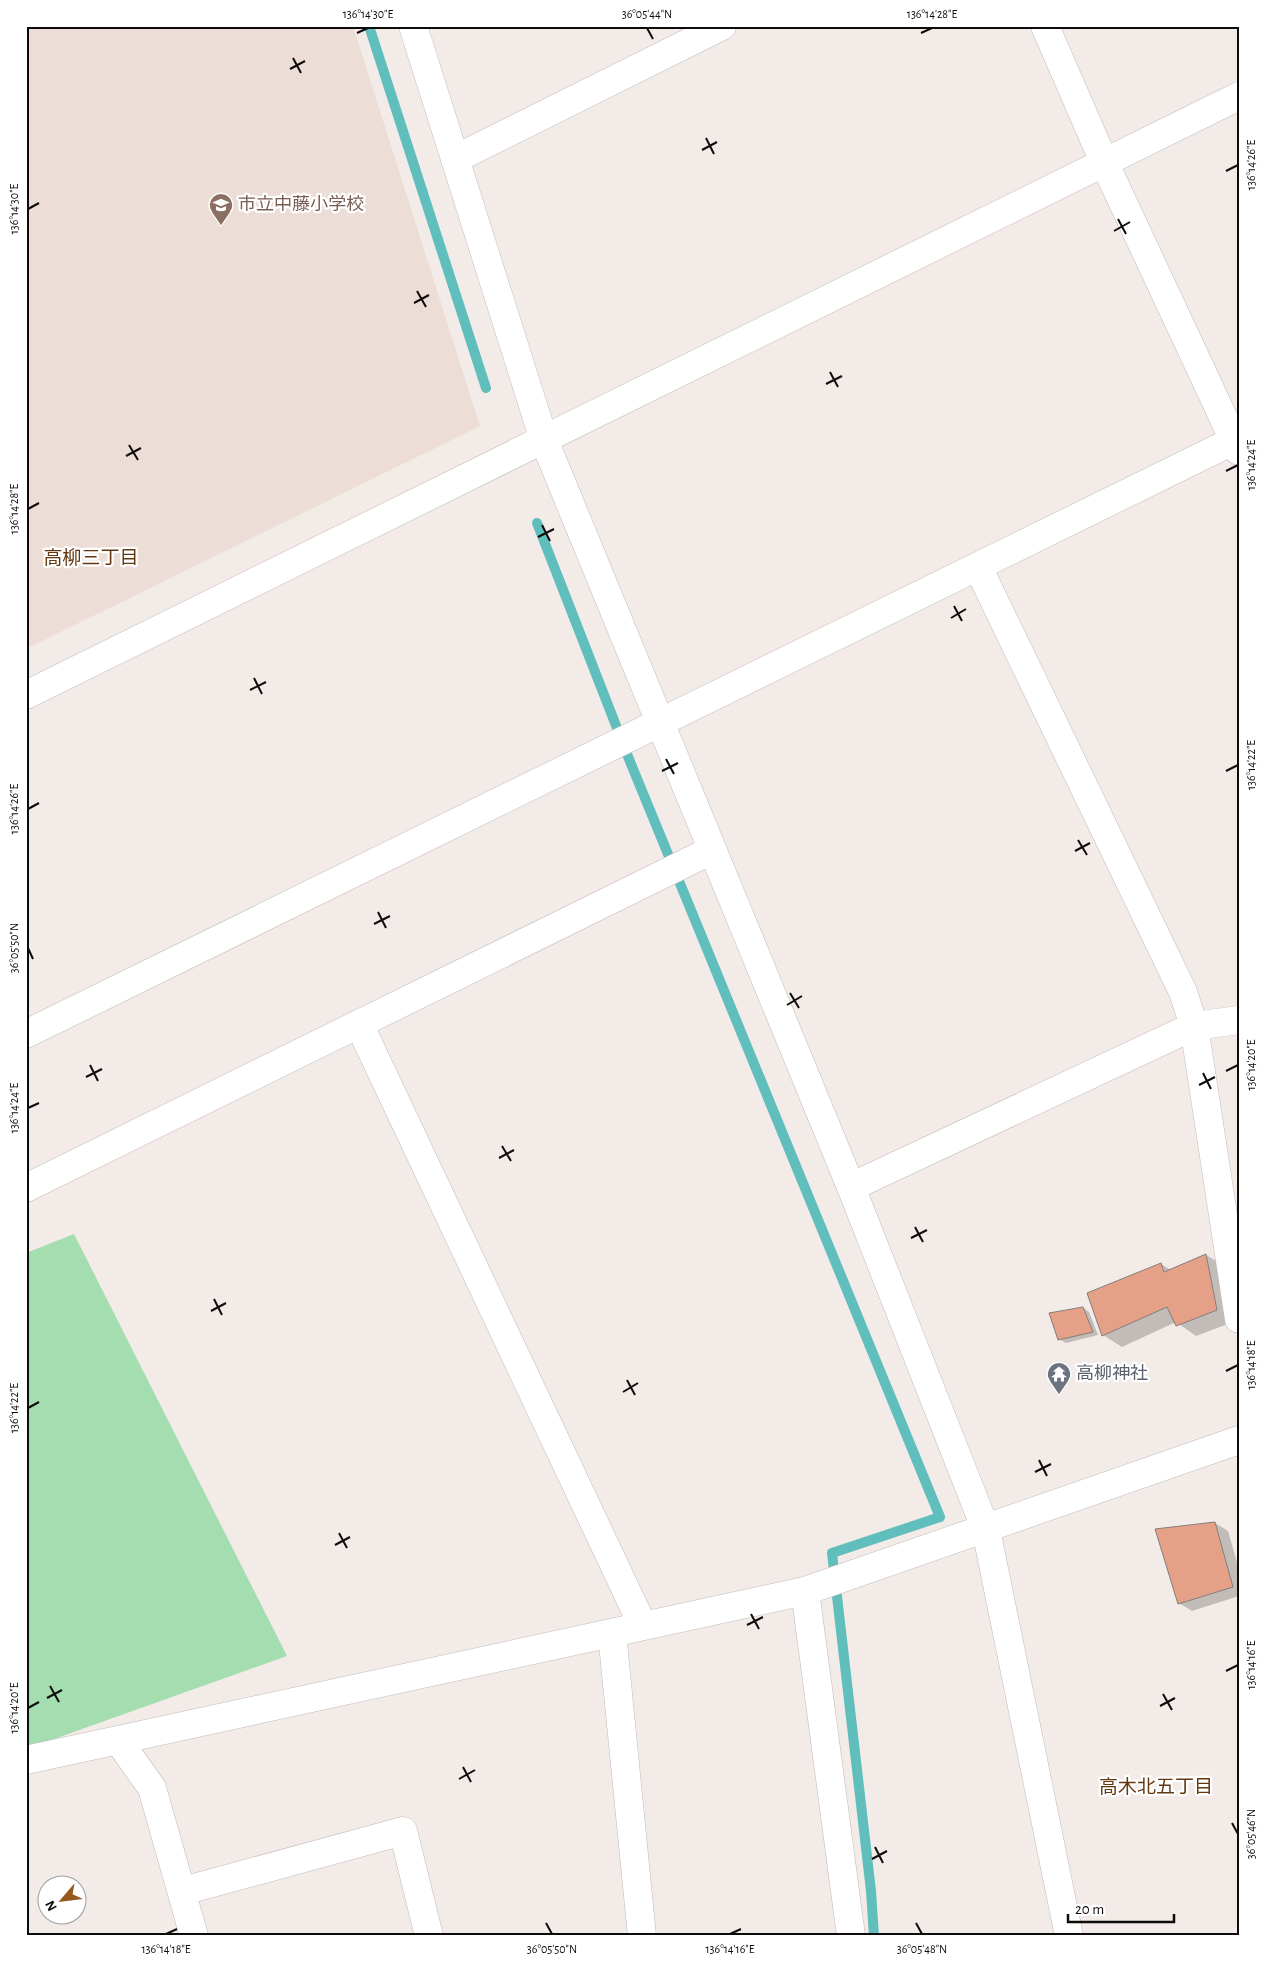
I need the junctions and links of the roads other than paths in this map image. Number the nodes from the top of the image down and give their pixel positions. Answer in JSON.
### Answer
{"nodes":[{"id":1,"x":413,"y":26,"type":"edge"},
{"id":2,"x":722,"y":26,"type":"edge"},
{"id":3,"x":1045,"y":26,"type":"edge"},
{"id":4,"x":1239,"y":96,"type":"edge"},
{"id":5,"x":455,"y":159,"type":"junction"},
{"id":6,"x":1104,"y":162,"type":"junction"},
{"id":7,"x":544,"y":440,"type":"junction"},
{"id":8,"x":1237,"y":443,"type":"edge"},
{"id":9,"x":978,"y":567,"type":"junction"},
{"id":10,"x":26,"y":696,"type":"edge"},
{"id":11,"x":659,"y":723,"type":"junction"},
{"id":12,"x":712,"y":850,"type":"junction"},
{"id":13,"x":1239,"y":1020,"type":"edge"},
{"id":14,"x":359,"y":1024,"type":"junction"},
{"id":15,"x":1194,"y":1026,"type":"junction"},
{"id":16,"x":26,"y":1034,"type":"edge"},
{"id":17,"x":851,"y":1187,"type":"junction"},
{"id":18,"x":26,"y":1188,"type":"edge"},
{"id":19,"x":1239,"y":1319,"type":"edge"},
{"id":20,"x":1239,"y":1440,"type":"edge"},
{"id":21,"x":986,"y":1530,"type":"junction"},
{"id":22,"x":806,"y":1591,"type":"junction"},
{"id":23,"x":643,"y":1626,"type":"junction"},
{"id":24,"x":612,"y":1634,"type":"junction"},
{"id":25,"x":118,"y":1740,"type":"junction"},
{"id":26,"x":26,"y":1760,"type":"edge"},
{"id":27,"x":183,"y":1891,"type":"junction"},
{"id":28,"x":194,"y":1936,"type":"edge"},
{"id":29,"x":430,"y":1936,"type":"edge"},
{"id":30,"x":642,"y":1936,"type":"edge"},
{"id":31,"x":851,"y":1936,"type":"edge"},
{"id":32,"x":1069,"y":1936,"type":"edge"}],
"edges":[{"from":1,"to":5,"type":"street"},
{"from":2,"to":5,"type":"street"},
{"from":3,"to":6,"type":"street"},
{"from":4,"to":6,"type":"street"},
{"from":5,"to":7,"type":"street"},
{"from":6,"to":7,"type":"street"},
{"from":6,"to":8,"type":"street"},
{"from":7,"to":10,"type":"street"},
{"from":7,"to":11,"type":"street"},
{"from":8,"to":9,"type":"street"},
{"from":9,"to":11,"type":"street"},
{"from":9,"to":15,"type":"street"},
{"from":11,"to":12,"type":"street"},
{"from":11,"to":16,"type":"street"},
{"from":12,"to":14,"type":"street"},
{"from":12,"to":17,"type":"street"},
{"from":13,"to":15,"type":"street"},
{"from":14,"to":18,"type":"street"},
{"from":14,"to":23,"type":"street"},
{"from":15,"to":17,"type":"street"},
{"from":15,"to":19,"type":"street"},
{"from":17,"to":21,"type":"street"},
{"from":20,"to":21,"type":"street"},
{"from":21,"to":22,"type":"street"},
{"from":21,"to":32,"type":"street"},
{"from":22,"to":23,"type":"street"},
{"from":22,"to":31,"type":"street"},
{"from":23,"to":24,"type":"street"},
{"from":24,"to":25,"type":"street"},
{"from":24,"to":30,"type":"street"},
{"from":25,"to":26,"type":"street"},
{"from":25,"to":27,"type":"street"},
{"from":27,"to":28,"type":"street"},
{"from":27,"to":29,"type":"street"}]}
